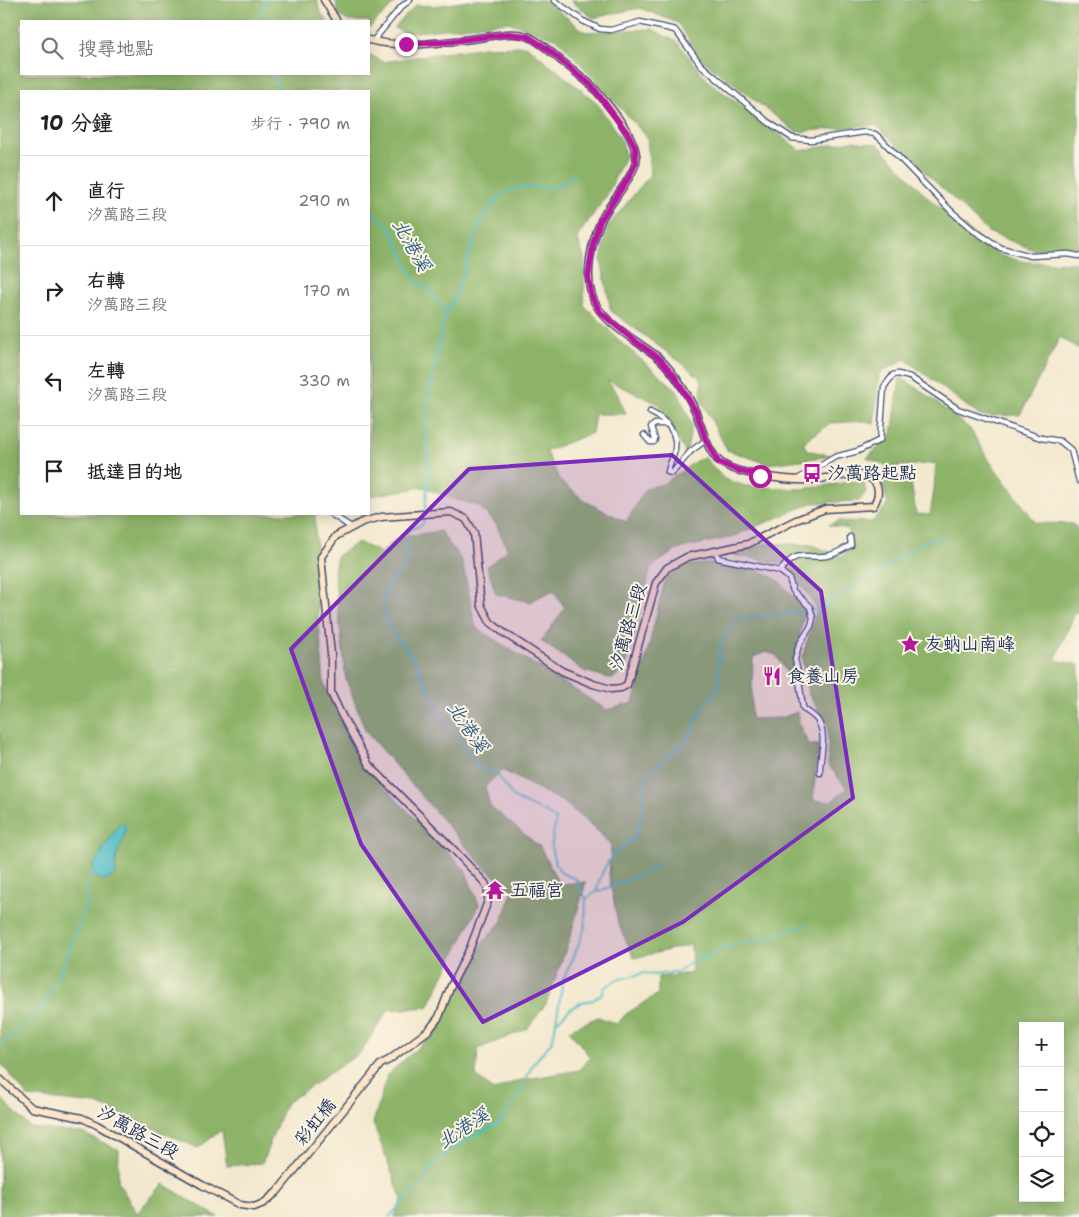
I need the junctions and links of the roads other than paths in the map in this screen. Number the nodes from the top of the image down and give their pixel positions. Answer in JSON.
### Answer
{"nodes":[{"id":1,"x":324,"y":0,"type":"edge"},
{"id":2,"x":410,"y":0,"type":"edge"},
{"id":3,"x":554,"y":0,"type":"edge"},
{"id":4,"x":336,"y":20,"type":"edge"},
{"id":5,"x":371,"y":40,"type":"edge"},
{"id":6,"x":1079,"y":256,"type":"edge"},
{"id":7,"x":650,"y":412,"type":"dead end"},
{"id":8,"x":668,"y":424,"type":"junction"},
{"id":9,"x":644,"y":435,"type":"dead end"},
{"id":10,"x":706,"y":440,"type":"junction"},
{"id":11,"x":798,"y":479,"type":"junction"},
{"id":12,"x":1079,"y":481,"type":"edge"},
{"id":13,"x":332,"y":515,"type":"edge"},
{"id":14,"x":350,"y":527,"type":"junction"},
{"id":15,"x":850,"y":537,"type":"dead end"},
{"id":16,"x":716,"y":550,"type":"junction"},
{"id":17,"x":780,"y":571,"type":"junction"},
{"id":18,"x":820,"y":773,"type":"dead end"},
{"id":19,"x":0,"y":1079,"type":"edge"},
{"id":20,"x":264,"y":1203,"type":"joint"}],
"edges":[{"from":1,"to":4,"type":"street"},
{"from":2,"to":5,"type":"street"},
{"from":3,"to":6,"type":"street"},
{"from":5,"to":10,"type":"street","name":"汐萬路三段"},
{"from":7,"to":8,"type":"street"},
{"from":8,"to":9,"type":"street"},
{"from":8,"to":10,"type":"street"},
{"from":10,"to":11,"type":"street","name":"汐萬路三段"},
{"from":11,"to":12,"type":"street"},
{"from":11,"to":16,"type":"street","name":"汐萬路三段"},
{"from":13,"to":14,"type":"street"},
{"from":14,"to":16,"type":"street","name":"汐萬路三段"},
{"from":14,"to":20,"type":"street","name":"彩虹橋"},
{"from":15,"to":17,"type":"street"},
{"from":16,"to":17,"type":"street"},
{"from":17,"to":18,"type":"street"},
{"from":19,"to":20,"type":"street","name":"汐萬路三段"}]}
